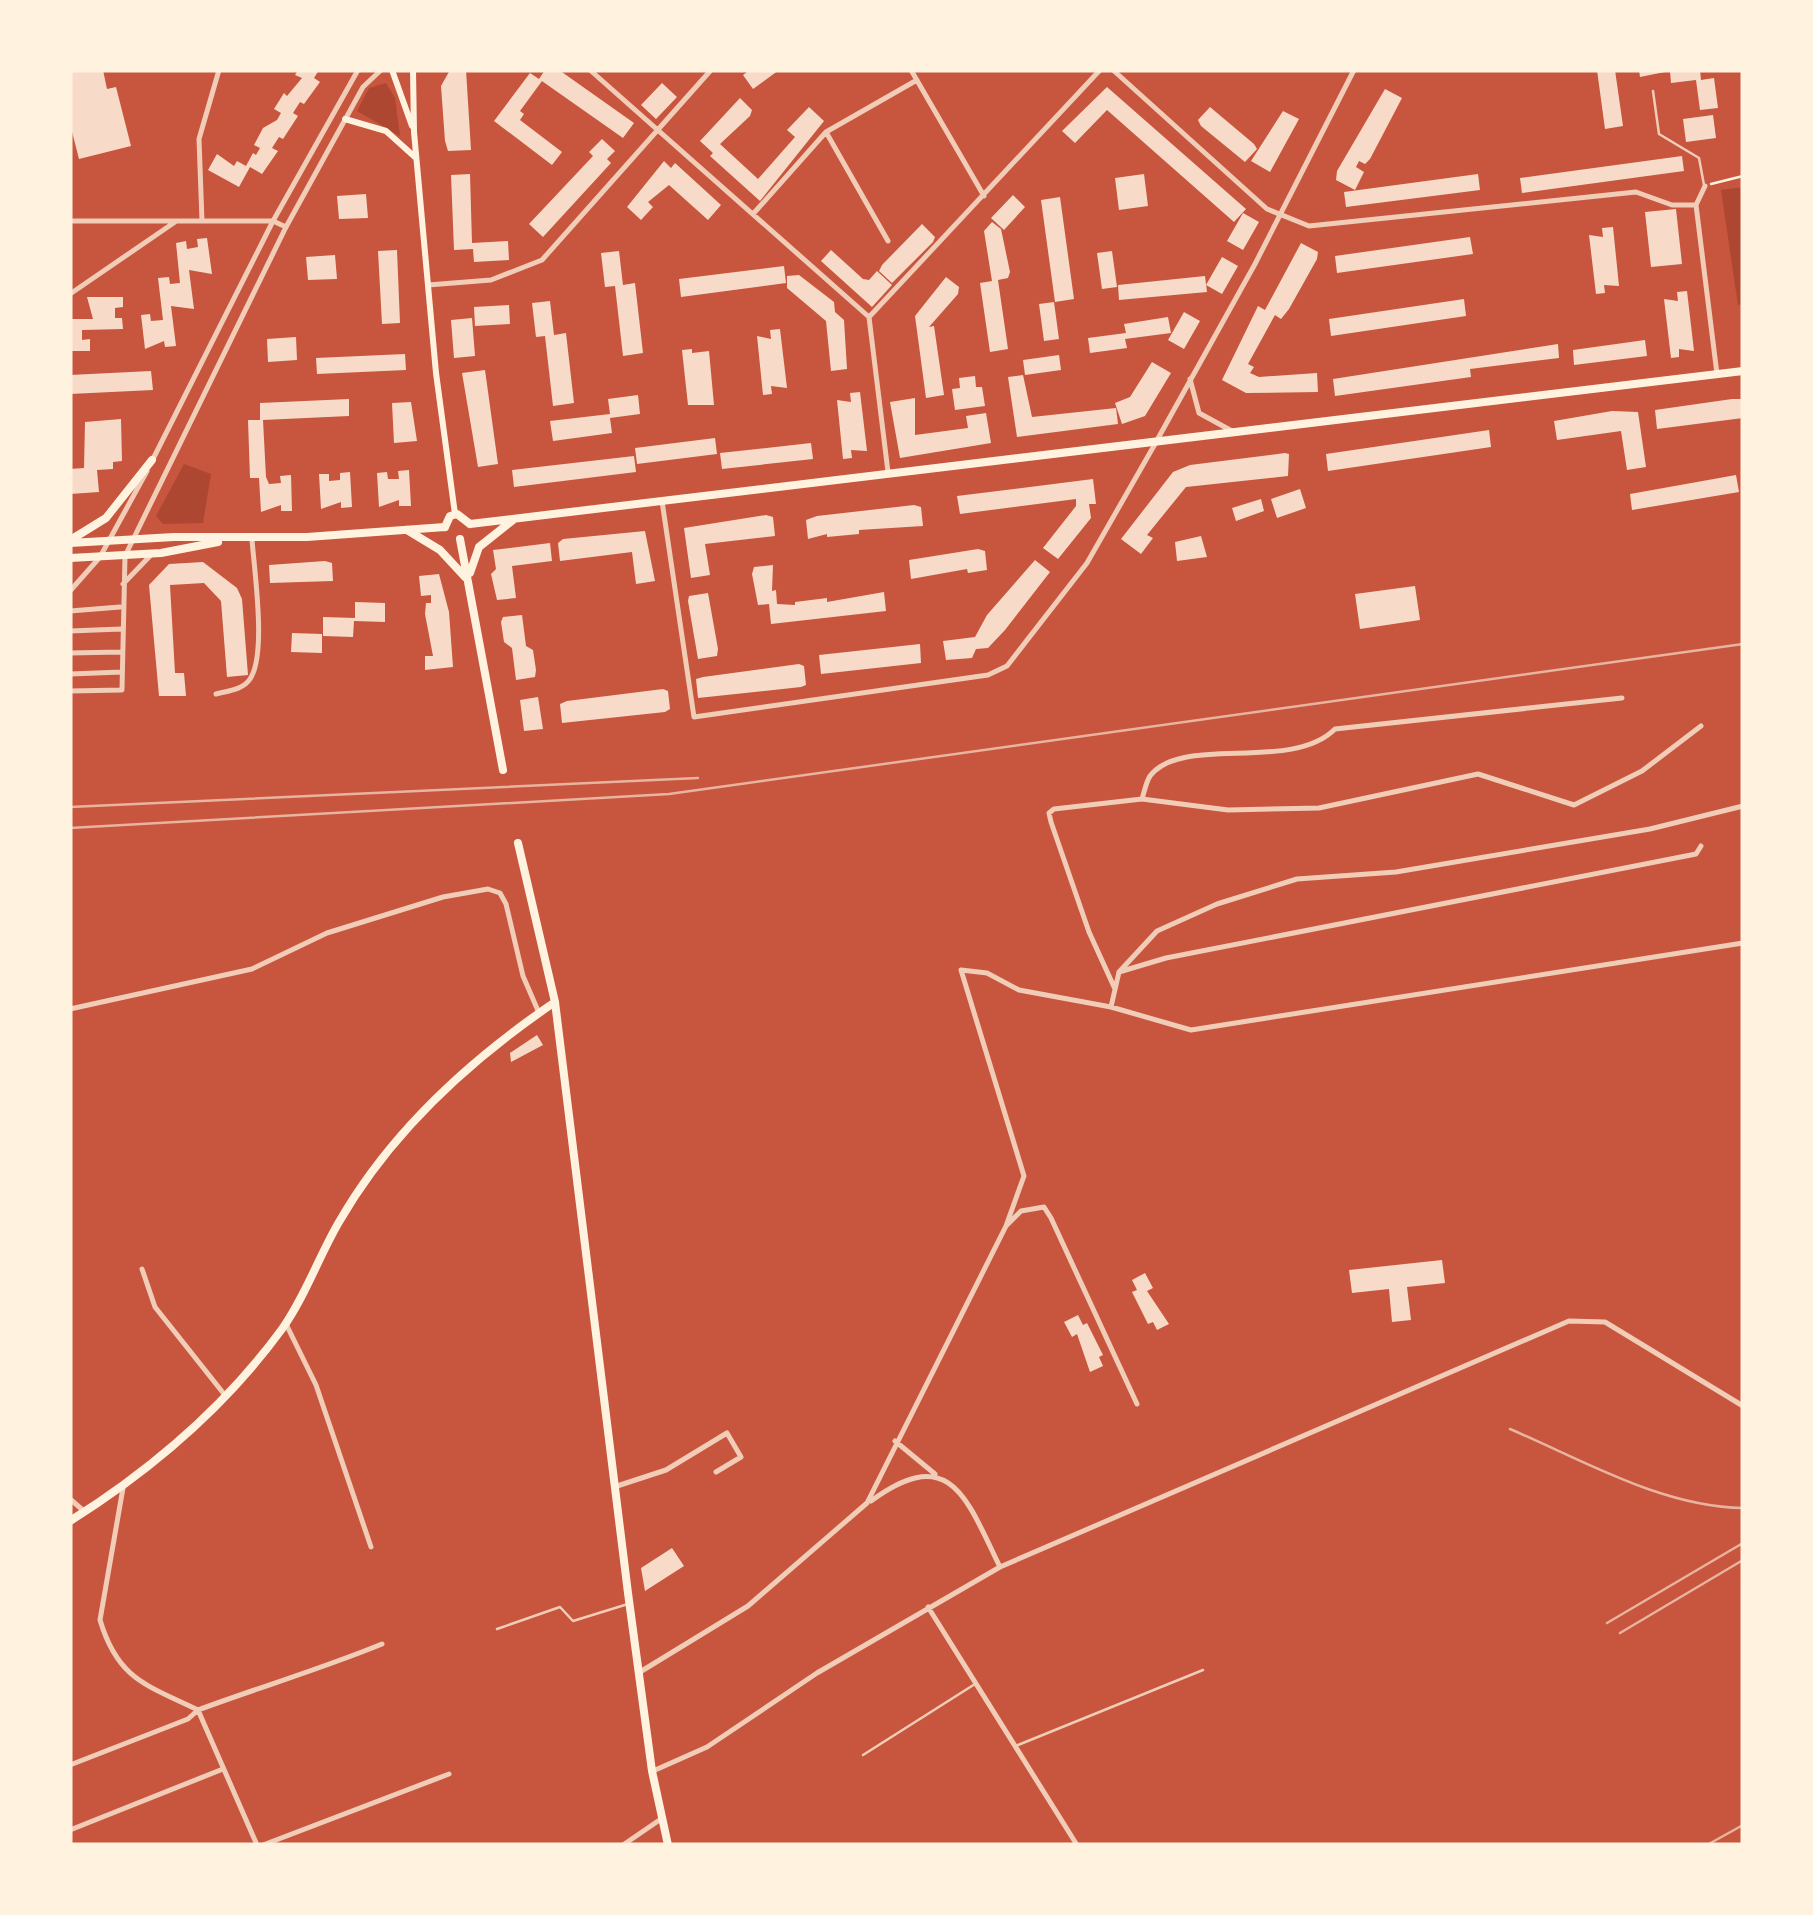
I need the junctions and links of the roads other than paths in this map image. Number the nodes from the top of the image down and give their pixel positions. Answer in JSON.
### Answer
{"nodes":[{"id":1,"x":219,"y":70,"type":"edge"},
{"id":2,"x":358,"y":70,"type":"edge"},
{"id":3,"x":381,"y":70,"type":"edge"},
{"id":4,"x":392,"y":70,"type":"edge"},
{"id":5,"x":414,"y":70,"type":"edge"},
{"id":6,"x":590,"y":70,"type":"edge"},
{"id":7,"x":711,"y":70,"type":"edge"},
{"id":8,"x":910,"y":70,"type":"edge"},
{"id":9,"x":1100,"y":70,"type":"edge"},
{"id":10,"x":1113,"y":70,"type":"edge"},
{"id":11,"x":1354,"y":70,"type":"edge"},
{"id":12,"x":918,"y":80,"type":"junction"},
{"id":13,"x":1652,"y":90,"type":"dead end"},
{"id":14,"x":345,"y":119,"type":"junction"},
{"id":15,"x":658,"y":130,"type":"junction"},
{"id":16,"x":414,"y":132,"type":"junction"},
{"id":17,"x":826,"y":132,"type":"junction"},
{"id":18,"x":417,"y":160,"type":"junction"},
{"id":19,"x":1704,"y":186,"type":"joint"},
{"id":20,"x":984,"y":196,"type":"junction"},
{"id":21,"x":1696,"y":205,"type":"junction"},
{"id":22,"x":753,"y":214,"type":"junction"},
{"id":23,"x":1281,"y":214,"type":"junction"},
{"id":24,"x":202,"y":220,"type":"junction"},
{"id":25,"x":70,"y":221,"type":"edge"},
{"id":26,"x":178,"y":221,"type":"junction"},
{"id":27,"x":273,"y":222,"type":"junction"},
{"id":28,"x":286,"y":227,"type":"junction"},
{"id":29,"x":888,"y":241,"type":"dead end"},
{"id":30,"x":428,"y":285,"type":"junction"},
{"id":31,"x":70,"y":294,"type":"edge"},
{"id":32,"x":869,"y":317,"type":"junction"},
{"id":33,"x":1743,"y":371,"type":"edge"},
{"id":34,"x":1717,"y":374,"type":"junction"},
{"id":35,"x":1190,"y":378,"type":"junction"},
{"id":36,"x":1240,"y":434,"type":"junction"},
{"id":37,"x":1155,"y":444,"type":"junction"},
{"id":38,"x":152,"y":460,"type":"junction"},
{"id":39,"x":888,"y":475,"type":"junction"},
{"id":40,"x":662,"y":501,"type":"junction"},
{"id":41,"x":455,"y":514,"type":"junction"},
{"id":42,"x":516,"y":519,"type":"junction"},
{"id":43,"x":470,"y":524,"type":"junction"},
{"id":44,"x":444,"y":527,"type":"junction"},
{"id":45,"x":407,"y":530,"type":"junction"},
{"id":46,"x":134,"y":538,"type":"junction"},
{"id":47,"x":252,"y":539,"type":"junction"},
{"id":48,"x":460,"y":539,"type":"junction"},
{"id":49,"x":111,"y":540,"type":"junction"},
{"id":50,"x":228,"y":540,"type":"junction"},
{"id":51,"x":70,"y":542,"type":"edge"},
{"id":52,"x":154,"y":554,"type":"junction"},
{"id":53,"x":125,"y":556,"type":"junction"},
{"id":54,"x":100,"y":557,"type":"junction"},
{"id":55,"x":70,"y":558,"type":"edge"},
{"id":56,"x":469,"y":582,"type":"junction"},
{"id":57,"x":121,"y":586,"type":"junction"},
{"id":58,"x":70,"y":590,"type":"edge"},
{"id":59,"x":120,"y":608,"type":"junction"},
{"id":60,"x":70,"y":611,"type":"edge"},
{"id":61,"x":121,"y":629,"type":"junction"},
{"id":62,"x":70,"y":632,"type":"edge"},
{"id":63,"x":122,"y":652,"type":"junction"},
{"id":64,"x":70,"y":653,"type":"edge"},
{"id":65,"x":122,"y":672,"type":"junction"},
{"id":66,"x":70,"y":674,"type":"edge"},
{"id":67,"x":70,"y":692,"type":"edge"},
{"id":68,"x":216,"y":694,"type":"dead end"},
{"id":69,"x":1622,"y":698,"type":"dead end"},
{"id":70,"x":1701,"y":726,"type":"dead end"},
{"id":71,"x":503,"y":770,"type":"dead end"},
{"id":72,"x":1142,"y":799,"type":"junction"},
{"id":73,"x":1743,"y":806,"type":"edge"},
{"id":74,"x":518,"y":843,"type":"dead end"},
{"id":75,"x":1701,"y":846,"type":"dead end"},
{"id":76,"x":1743,"y":943,"type":"edge"},
{"id":77,"x":1118,"y":972,"type":"junction"},
{"id":78,"x":1115,"y":989,"type":"junction"},
{"id":79,"x":555,"y":1002,"type":"junction"},
{"id":80,"x":1111,"y":1007,"type":"junction"},
{"id":81,"x":70,"y":1009,"type":"edge"},
{"id":82,"x":538,"y":1013,"type":"junction"},
{"id":83,"x":1006,"y":1226,"type":"junction"},
{"id":84,"x":142,"y":1270,"type":"dead end"},
{"id":85,"x":286,"y":1324,"type":"junction"},
{"id":86,"x":224,"y":1394,"type":"junction"},
{"id":87,"x":1137,"y":1404,"type":"dead end"},
{"id":88,"x":1743,"y":1406,"type":"edge"},
{"id":89,"x":895,"y":1441,"type":"junction"},
{"id":90,"x":716,"y":1472,"type":"dead end"},
{"id":91,"x":938,"y":1477,"type":"junction"},
{"id":92,"x":614,"y":1486,"type":"junction"},
{"id":93,"x":123,"y":1488,"type":"junction"},
{"id":94,"x":70,"y":1500,"type":"edge"},
{"id":95,"x":868,"y":1503,"type":"junction"},
{"id":96,"x":84,"y":1512,"type":"junction"},
{"id":97,"x":70,"y":1521,"type":"edge"},
{"id":98,"x":371,"y":1547,"type":"dead end"},
{"id":99,"x":1000,"y":1567,"type":"junction"},
{"id":100,"x":629,"y":1604,"type":"junction"},
{"id":101,"x":928,"y":1607,"type":"junction"},
{"id":102,"x":497,"y":1628,"type":"dead end"},
{"id":103,"x":382,"y":1644,"type":"dead end"},
{"id":104,"x":1203,"y":1670,"type":"dead end"},
{"id":105,"x":640,"y":1672,"type":"junction"},
{"id":106,"x":976,"y":1684,"type":"junction"},
{"id":107,"x":198,"y":1710,"type":"junction"},
{"id":108,"x":1016,"y":1745,"type":"junction"},
{"id":109,"x":864,"y":1754,"type":"dead end"},
{"id":110,"x":70,"y":1765,"type":"edge"},
{"id":111,"x":223,"y":1769,"type":"junction"},
{"id":112,"x":652,"y":1771,"type":"junction"},
{"id":113,"x":450,"y":1774,"type":"dead end"},
{"id":114,"x":662,"y":1818,"type":"junction"},
{"id":115,"x":70,"y":1830,"type":"edge"},
{"id":116,"x":260,"y":1845,"type":"edge"},
{"id":117,"x":623,"y":1845,"type":"edge"},
{"id":118,"x":668,"y":1845,"type":"edge"},
{"id":119,"x":1078,"y":1845,"type":"edge"}],
"edges":[{"from":1,"to":24,"type":"street"},
{"from":2,"to":27,"type":"street"},
{"from":3,"to":14,"type":"street"},
{"from":4,"to":16,"type":"main road"},
{"from":5,"to":16,"type":"main road"},
{"from":6,"to":15,"type":"street"},
{"from":7,"to":15,"type":"street"},
{"from":8,"to":12,"type":"street"},
{"from":9,"to":20,"type":"street"},
{"from":10,"to":23,"type":"street"},
{"from":11,"to":23,"type":"street"},
{"from":12,"to":17,"type":"street"},
{"from":12,"to":20,"type":"street"},
{"from":13,"to":19,"type":"lane"},
{"from":14,"to":18,"type":"main road"},
{"from":14,"to":28,"type":"street"},
{"from":15,"to":22,"type":"street"},
{"from":15,"to":30,"type":"street"},
{"from":16,"to":18,"type":"main road"},
{"from":17,"to":22,"type":"street"},
{"from":17,"to":29,"type":"street"},
{"from":18,"to":30,"type":"main road"},
{"from":19,"to":21,"type":"street"},
{"from":20,"to":32,"type":"street"},
{"from":21,"to":23,"type":"street"},
{"from":21,"to":34,"type":"street"},
{"from":22,"to":32,"type":"street"},
{"from":23,"to":35,"type":"street"},
{"from":24,"to":26,"type":"street"},
{"from":24,"to":27,"type":"street"},
{"from":25,"to":26,"type":"street"},
{"from":26,"to":31,"type":"street"},
{"from":27,"to":28,"type":"street"},
{"from":27,"to":38,"type":"street"},
{"from":28,"to":46,"type":"street"},
{"from":30,"to":41,"type":"main road"},
{"from":32,"to":39,"type":"street"},
{"from":33,"to":34,"type":"main road"},
{"from":34,"to":36,"type":"main road"},
{"from":35,"to":36,"type":"street"},
{"from":35,"to":37,"type":"street"},
{"from":36,"to":37,"type":"main road"},
{"from":37,"to":39,"type":"main road"},
{"from":37,"to":40,"type":"street"},
{"from":38,"to":49,"type":"street"},
{"from":38,"to":51,"type":"main road"},
{"from":39,"to":40,"type":"main road"},
{"from":40,"to":42,"type":"main road"},
{"from":41,"to":43,"type":"main road"},
{"from":41,"to":44,"type":"main road"},
{"from":42,"to":43,"type":"main road"},
{"from":42,"to":56,"type":"main road"},
{"from":43,"to":48,"type":"main road"},
{"from":44,"to":45,"type":"main road"},
{"from":44,"to":48,"type":"main road"},
{"from":45,"to":47,"type":"main road"},
{"from":45,"to":56,"type":"main road"},
{"from":46,"to":49,"type":"main road"},
{"from":46,"to":50,"type":"main road"},
{"from":46,"to":53,"type":"street"},
{"from":47,"to":50,"type":"main road"},
{"from":47,"to":68,"type":"street"},
{"from":48,"to":56,"type":"main road"},
{"from":49,"to":51,"type":"main road"},
{"from":49,"to":54,"type":"street"},
{"from":50,"to":52,"type":"main road"},
{"from":52,"to":53,"type":"main road"},
{"from":52,"to":57,"type":"street"},
{"from":53,"to":54,"type":"main road"},
{"from":53,"to":57,"type":"street"},
{"from":54,"to":55,"type":"main road"},
{"from":54,"to":58,"type":"street"},
{"from":56,"to":71,"type":"main road"},
{"from":57,"to":59,"type":"street"},
{"from":59,"to":60,"type":"street"},
{"from":59,"to":61,"type":"street"},
{"from":61,"to":62,"type":"street"},
{"from":61,"to":63,"type":"street"},
{"from":63,"to":64,"type":"street"},
{"from":63,"to":65,"type":"street"},
{"from":65,"to":66,"type":"street"},
{"from":65,"to":67,"type":"street"},
{"from":69,"to":72,"type":"street"},
{"from":70,"to":72,"type":"street"},
{"from":72,"to":78,"type":"street"},
{"from":73,"to":77,"type":"street"},
{"from":74,"to":79,"type":"main road"},
{"from":75,"to":77,"type":"street"},
{"from":76,"to":80,"type":"street"},
{"from":77,"to":78,"type":"street"},
{"from":78,"to":80,"type":"street"},
{"from":79,"to":82,"type":"main road"},
{"from":79,"to":92,"type":"main road"},
{"from":80,"to":83,"type":"street"},
{"from":81,"to":82,"type":"street"},
{"from":82,"to":85,"type":"main road"},
{"from":83,"to":87,"type":"street"},
{"from":83,"to":89,"type":"street"},
{"from":84,"to":86,"type":"street"},
{"from":85,"to":86,"type":"main road"},
{"from":85,"to":98,"type":"street"},
{"from":86,"to":93,"type":"main road"},
{"from":88,"to":99,"type":"street"},
{"from":89,"to":91,"type":"street"},
{"from":89,"to":95,"type":"street"},
{"from":90,"to":92,"type":"street"},
{"from":91,"to":95,"type":"street"},
{"from":91,"to":99,"type":"street"},
{"from":92,"to":100,"type":"main road"},
{"from":93,"to":96,"type":"main road"},
{"from":93,"to":107,"type":"street"},
{"from":94,"to":96,"type":"street"},
{"from":95,"to":105,"type":"street"},
{"from":96,"to":97,"type":"main road"},
{"from":99,"to":101,"type":"street"},
{"from":100,"to":102,"type":"lane"},
{"from":100,"to":105,"type":"main road"},
{"from":101,"to":106,"type":"street"},
{"from":101,"to":112,"type":"street"},
{"from":103,"to":107,"type":"street"},
{"from":104,"to":108,"type":"lane"},
{"from":105,"to":112,"type":"main road"},
{"from":106,"to":108,"type":"street"},
{"from":106,"to":109,"type":"lane"},
{"from":107,"to":110,"type":"street"},
{"from":107,"to":111,"type":"street"},
{"from":108,"to":119,"type":"street"},
{"from":111,"to":115,"type":"street"},
{"from":111,"to":116,"type":"street"},
{"from":112,"to":114,"type":"main road"},
{"from":113,"to":116,"type":"street"},
{"from":114,"to":117,"type":"street"},
{"from":114,"to":118,"type":"main road"}]}
